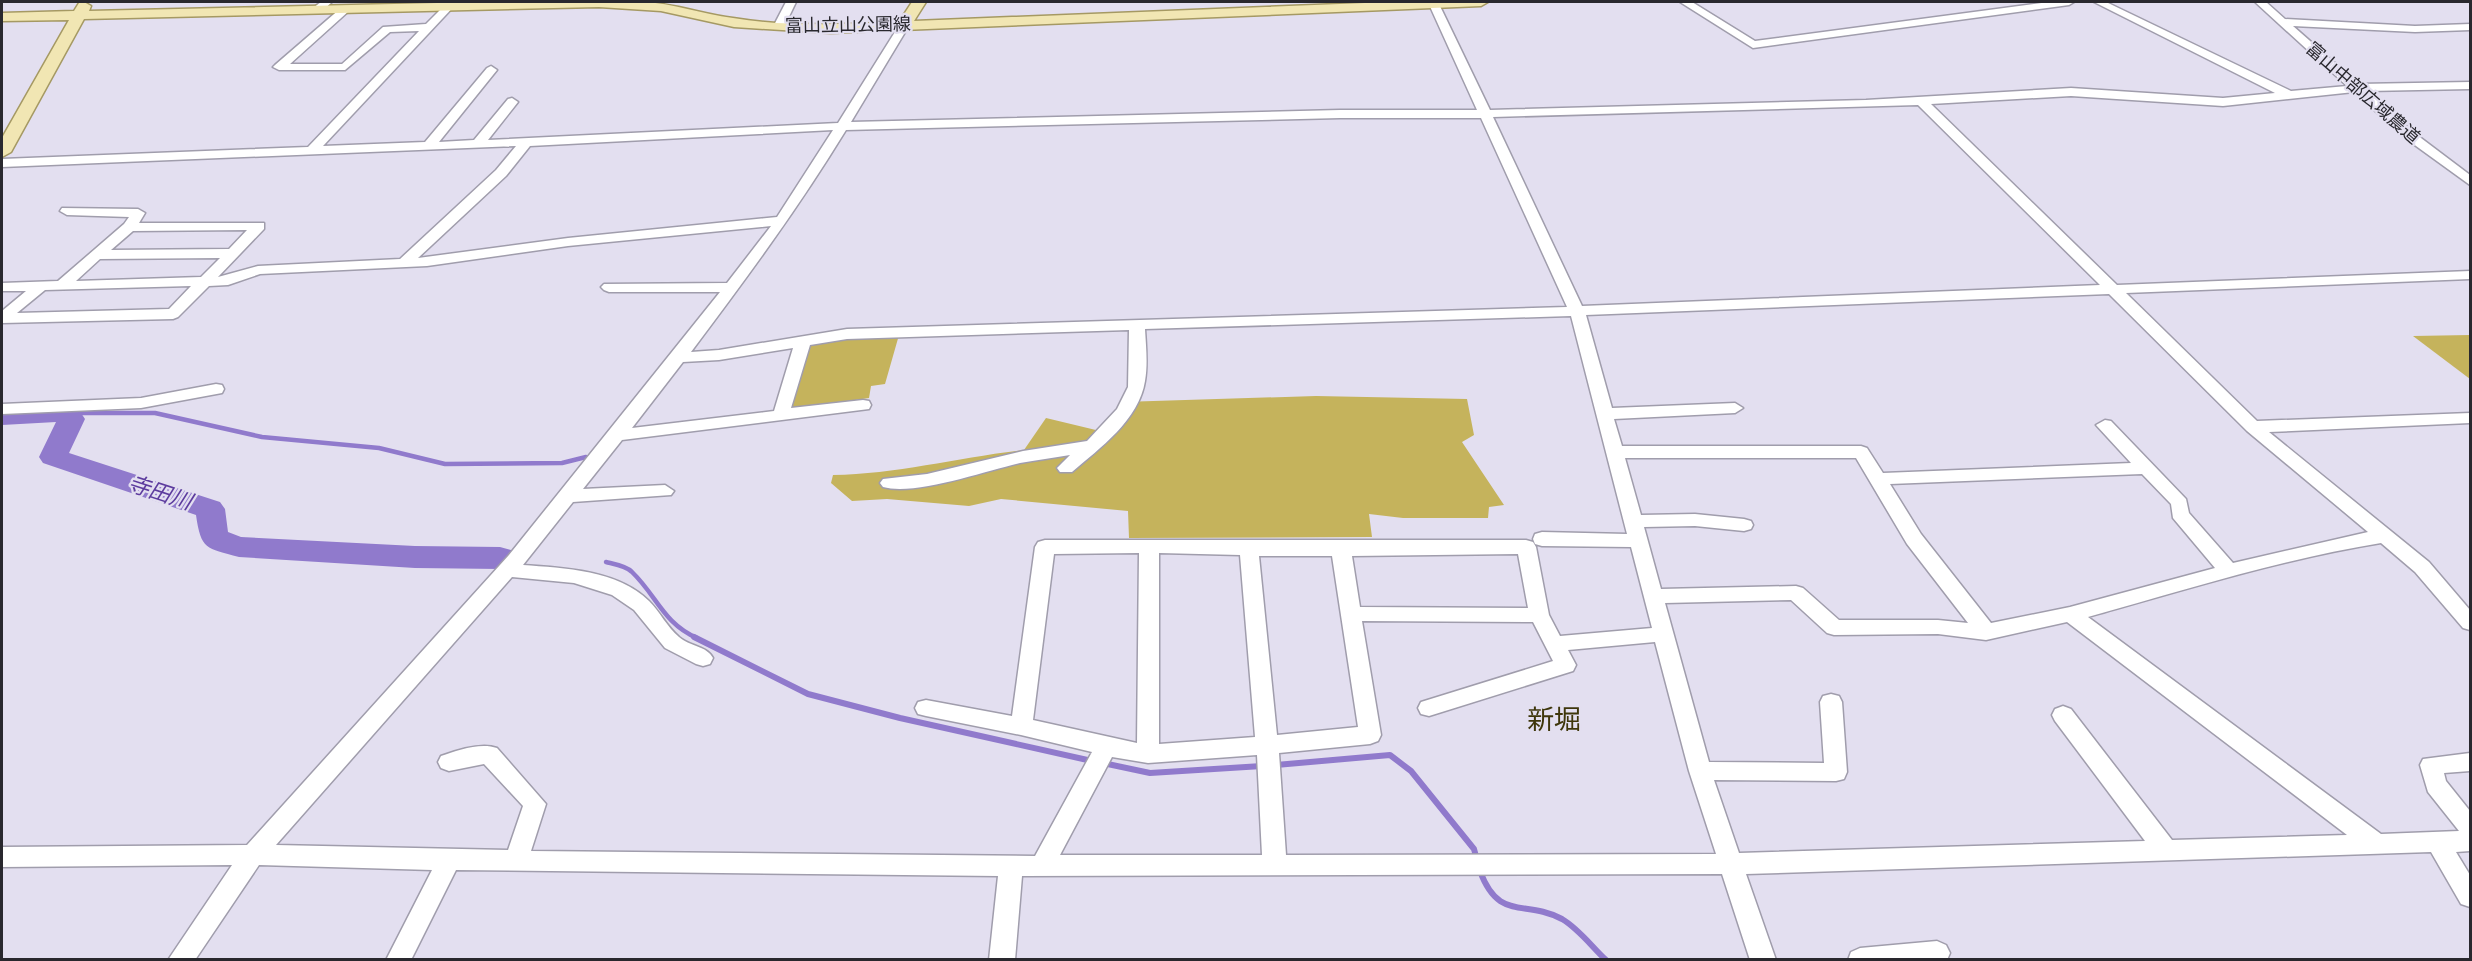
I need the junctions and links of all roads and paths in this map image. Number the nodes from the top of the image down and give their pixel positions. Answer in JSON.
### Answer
{"nodes":[{"id":1,"x":87,"y":2,"type":"edge"},
{"id":2,"x":791,"y":2,"type":"edge"},
{"id":3,"x":919,"y":2,"type":"edge"},
{"id":4,"x":1480,"y":2,"type":"edge"},
{"id":5,"x":1685,"y":2,"type":"edge"},
{"id":6,"x":2069,"y":2,"type":"edge"},
{"id":7,"x":2099,"y":2,"type":"edge"},
{"id":8,"x":2260,"y":2,"type":"edge"},
{"id":9,"x":1433,"y":3,"type":"edge"},
{"id":10,"x":450,"y":4,"type":"edge"},
{"id":11,"x":322,"y":6,"type":"edge"},
{"id":12,"x":345,"y":10,"type":"junction"},
{"id":13,"x":78,"y":16,"type":"junction"},
{"id":14,"x":2,"y":18,"type":"edge"},
{"id":15,"x":2283,"y":22,"type":"junction"},
{"id":16,"x":905,"y":24,"type":"junction"},
{"id":17,"x":429,"y":27,"type":"junction"},
{"id":18,"x":779,"y":27,"type":"junction"},
{"id":19,"x":2470,"y":27,"type":"edge"},
{"id":20,"x":491,"y":70,"type":"dead end"},
{"id":21,"x":2470,"y":85,"type":"edge"},
{"id":22,"x":2357,"y":88,"type":"junction"},
{"id":23,"x":2292,"y":96,"type":"junction"},
{"id":24,"x":1920,"y":100,"type":"junction"},
{"id":25,"x":512,"y":102,"type":"dead end"},
{"id":26,"x":1484,"y":114,"type":"junction"},
{"id":27,"x":843,"y":126,"type":"junction"},
{"id":28,"x":527,"y":141,"type":"junction"},
{"id":29,"x":478,"y":143,"type":"junction"},
{"id":30,"x":429,"y":145,"type":"junction"},
{"id":31,"x":312,"y":149,"type":"junction"},
{"id":32,"x":2,"y":152,"type":"edge"},
{"id":33,"x":2,"y":164,"type":"edge"},
{"id":34,"x":2470,"y":181,"type":"edge"},
{"id":35,"x":67,"y":211,"type":"dead end"},
{"id":36,"x":781,"y":221,"type":"junction"},
{"id":37,"x":129,"y":227,"type":"junction"},
{"id":38,"x":232,"y":253,"type":"junction"},
{"id":39,"x":98,"y":255,"type":"junction"},
{"id":40,"x":405,"y":262,"type":"junction"},
{"id":41,"x":2470,"y":275,"type":"edge"},
{"id":42,"x":204,"y":282,"type":"junction"},
{"id":43,"x":42,"y":285,"type":"junction"},
{"id":44,"x":62,"y":285,"type":"junction"},
{"id":45,"x":2,"y":287,"type":"edge"},
{"id":46,"x":609,"y":287,"type":"dead end"},
{"id":47,"x":730,"y":288,"type":"junction"},
{"id":48,"x":2112,"y":289,"type":"junction"},
{"id":49,"x":1577,"y":311,"type":"junction"},
{"id":50,"x":3,"y":318,"type":"edge"},
{"id":51,"x":1137,"y":325,"type":"junction"},
{"id":52,"x":803,"y":342,"type":"junction"},
{"id":53,"x":677,"y":357,"type":"junction"},
{"id":54,"x":216,"y":389,"type":"dead end"},
{"id":55,"x":863,"y":405,"type":"dead end"},
{"id":56,"x":1735,"y":408,"type":"dead end"},
{"id":57,"x":2,"y":410,"type":"edge"},
{"id":58,"x":1605,"y":414,"type":"junction"},
{"id":59,"x":781,"y":415,"type":"junction"},
{"id":60,"x":2470,"y":418,"type":"edge"},
{"id":61,"x":2105,"y":425,"type":"dead end"},
{"id":62,"x":2253,"y":427,"type":"junction"},
{"id":63,"x":617,"y":435,"type":"junction"},
{"id":64,"x":1092,"y":446,"type":"junction"},
{"id":65,"x":1615,"y":452,"type":"junction"},
{"id":66,"x":1066,"y":468,"type":"dead end"},
{"id":67,"x":2146,"y":468,"type":"junction"},
{"id":68,"x":1878,"y":480,"type":"junction"},
{"id":69,"x":889,"y":483,"type":"dead end"},
{"id":70,"x":665,"y":491,"type":"dead end"},
{"id":71,"x":568,"y":496,"type":"junction"},
{"id":72,"x":1634,"y":520,"type":"junction"},
{"id":73,"x":1744,"y":525,"type":"dead end"},
{"id":74,"x":2385,"y":536,"type":"junction"},
{"id":75,"x":1542,"y":539,"type":"dead end"},
{"id":76,"x":1639,"y":541,"type":"junction"},
{"id":77,"x":1149,"y":546,"type":"junction"},
{"id":78,"x":1249,"y":549,"type":"junction"},
{"id":79,"x":1341,"y":549,"type":"junction"},
{"id":80,"x":507,"y":570,"type":"junction"},
{"id":81,"x":2229,"y":571,"type":"junction"},
{"id":82,"x":1654,"y":596,"type":"junction"},
{"id":83,"x":1351,"y":614,"type":"junction"},
{"id":84,"x":2070,"y":614,"type":"junction"},
{"id":85,"x":1539,"y":615,"type":"junction"},
{"id":86,"x":2470,"y":623,"type":"edge"},
{"id":87,"x":1986,"y":632,"type":"junction"},
{"id":88,"x":1664,"y":634,"type":"junction"},
{"id":89,"x":1554,"y":644,"type":"junction"},
{"id":90,"x":703,"y":658,"type":"dead end"},
{"id":91,"x":1831,"y":702,"type":"dead end"},
{"id":92,"x":926,"y":708,"type":"dead end"},
{"id":93,"x":1429,"y":708,"type":"dead end"},
{"id":94,"x":2063,"y":716,"type":"dead end"},
{"id":95,"x":1021,"y":726,"type":"junction"},
{"id":96,"x":1268,"y":744,"type":"junction"},
{"id":97,"x":1106,"y":747,"type":"junction"},
{"id":98,"x":1148,"y":754,"type":"junction"},
{"id":99,"x":449,"y":762,"type":"dead end"},
{"id":100,"x":2469,"y":762,"type":"dead end"},
{"id":101,"x":1700,"y":771,"type":"junction"},
{"id":102,"x":2470,"y":828,"type":"edge"},
{"id":103,"x":2470,"y":841,"type":"edge"},
{"id":104,"x":2437,"y":842,"type":"junction"},
{"id":105,"x":2376,"y":843,"type":"junction"},
{"id":106,"x":2166,"y":850,"type":"junction"},
{"id":107,"x":253,"y":855,"type":"junction"},
{"id":108,"x":2,"y":856,"type":"edge"},
{"id":109,"x":449,"y":860,"type":"junction"},
{"id":110,"x":516,"y":861,"type":"junction"},
{"id":111,"x":1732,"y":864,"type":"junction"},
{"id":112,"x":1275,"y":866,"type":"junction"},
{"id":113,"x":1011,"y":867,"type":"junction"},
{"id":114,"x":1041,"y":867,"type":"junction"},
{"id":115,"x":2470,"y":896,"type":"edge"},
{"id":116,"x":1937,"y":953,"type":"dead end"},
{"id":117,"x":1868,"y":959,"type":"edge"},
{"id":118,"x":180,"y":960,"type":"edge"},
{"id":119,"x":398,"y":960,"type":"edge"},
{"id":120,"x":1002,"y":960,"type":"edge"},
{"id":121,"x":1763,"y":960,"type":"edge"}],
"edges":[{"from":1,"to":13,"type":"main road"},
{"from":2,"to":18,"type":"street"},
{"from":3,"to":16,"type":"main road"},
{"from":4,"to":9,"type":"main road","name":"富山立山公園線"},
{"from":5,"to":6,"type":"street"},
{"from":7,"to":23,"type":"street"},
{"from":8,"to":15,"type":"street","name":"富山中部広域農道"},
{"from":9,"to":16,"type":"main road","name":"富山立山公園線"},
{"from":9,"to":26,"type":"street"},
{"from":10,"to":12,"type":"main road","name":"富山立山公園線"},
{"from":10,"to":17,"type":"street"},
{"from":10,"to":18,"type":"main road","name":"富山立山公園線"},
{"from":11,"to":12,"type":"main road","name":"富山立山公園線"},
{"from":11,"to":13,"type":"main road","name":"富山立山公園線"},
{"from":12,"to":17,"type":"street"},
{"from":13,"to":14,"type":"main road","name":"富山立山公園線"},
{"from":13,"to":32,"type":"main road"},
{"from":15,"to":19,"type":"street"},
{"from":15,"to":22,"type":"street","name":"富山中部広域農道"},
{"from":16,"to":18,"type":"main road","name":"富山立山公園線"},
{"from":16,"to":27,"type":"street"},
{"from":17,"to":31,"type":"street"},
{"from":20,"to":30,"type":"street"},
{"from":21,"to":22,"type":"street"},
{"from":22,"to":23,"type":"street"},
{"from":22,"to":34,"type":"street","name":"富山中部広域農道"},
{"from":23,"to":24,"type":"street"},
{"from":24,"to":26,"type":"street"},
{"from":24,"to":48,"type":"street"},
{"from":25,"to":29,"type":"street"},
{"from":26,"to":27,"type":"street"},
{"from":26,"to":49,"type":"street"},
{"from":27,"to":28,"type":"street"},
{"from":27,"to":36,"type":"street"},
{"from":28,"to":29,"type":"street"},
{"from":28,"to":40,"type":"street"},
{"from":29,"to":30,"type":"street"},
{"from":30,"to":31,"type":"street"},
{"from":31,"to":33,"type":"street"},
{"from":35,"to":37,"type":"street"},
{"from":36,"to":40,"type":"street"},
{"from":36,"to":47,"type":"street"},
{"from":37,"to":38,"type":"street"},
{"from":37,"to":39,"type":"street"},
{"from":38,"to":39,"type":"street"},
{"from":38,"to":42,"type":"street"},
{"from":39,"to":44,"type":"street"},
{"from":40,"to":42,"type":"street"},
{"from":41,"to":48,"type":"street"},
{"from":42,"to":44,"type":"street"},
{"from":42,"to":50,"type":"street"},
{"from":43,"to":44,"type":"street"},
{"from":43,"to":45,"type":"street"},
{"from":43,"to":50,"type":"street"},
{"from":46,"to":47,"type":"street"},
{"from":47,"to":53,"type":"street"},
{"from":48,"to":49,"type":"street"},
{"from":48,"to":62,"type":"street"},
{"from":49,"to":51,"type":"street"},
{"from":49,"to":58,"type":"street"},
{"from":51,"to":52,"type":"street"},
{"from":51,"to":64,"type":"street"},
{"from":52,"to":53,"type":"street"},
{"from":52,"to":59,"type":"street"},
{"from":53,"to":63,"type":"street"},
{"from":54,"to":57,"type":"street"},
{"from":55,"to":59,"type":"street"},
{"from":56,"to":58,"type":"street"},
{"from":58,"to":65,"type":"street"},
{"from":59,"to":63,"type":"street"},
{"from":60,"to":62,"type":"street"},
{"from":61,"to":67,"type":"street"},
{"from":62,"to":74,"type":"street"},
{"from":63,"to":71,"type":"street"},
{"from":64,"to":66,"type":"street"},
{"from":64,"to":69,"type":"street"},
{"from":65,"to":68,"type":"street"},
{"from":65,"to":72,"type":"street"},
{"from":67,"to":68,"type":"street"},
{"from":67,"to":81,"type":"street"},
{"from":68,"to":87,"type":"street"},
{"from":70,"to":71,"type":"street"},
{"from":71,"to":80,"type":"street"},
{"from":72,"to":73,"type":"street"},
{"from":72,"to":76,"type":"street"},
{"from":74,"to":81,"type":"street"},
{"from":74,"to":86,"type":"street"},
{"from":75,"to":76,"type":"street"},
{"from":76,"to":82,"type":"street"},
{"from":77,"to":78,"type":"street"},
{"from":77,"to":95,"type":"street"},
{"from":77,"to":98,"type":"street"},
{"from":78,"to":79,"type":"street"},
{"from":78,"to":96,"type":"street"},
{"from":79,"to":83,"type":"street"},
{"from":79,"to":85,"type":"street"},
{"from":80,"to":90,"type":"street"},
{"from":80,"to":107,"type":"street"},
{"from":81,"to":84,"type":"street"},
{"from":82,"to":87,"type":"street"},
{"from":82,"to":88,"type":"street"},
{"from":83,"to":85,"type":"street"},
{"from":83,"to":96,"type":"street"},
{"from":84,"to":87,"type":"street"},
{"from":84,"to":105,"type":"street"},
{"from":85,"to":89,"type":"street"},
{"from":88,"to":89,"type":"street"},
{"from":88,"to":101,"type":"street"},
{"from":89,"to":93,"type":"street"},
{"from":91,"to":101,"type":"street"},
{"from":92,"to":95,"type":"street"},
{"from":94,"to":106,"type":"street"},
{"from":95,"to":97,"type":"street"},
{"from":96,"to":98,"type":"street"},
{"from":96,"to":112,"type":"street"},
{"from":97,"to":98,"type":"street"},
{"from":97,"to":114,"type":"street"},
{"from":99,"to":110,"type":"street"},
{"from":100,"to":102,"type":"street"},
{"from":101,"to":111,"type":"street"},
{"from":103,"to":104,"type":"street"},
{"from":104,"to":105,"type":"street"},
{"from":104,"to":115,"type":"street"},
{"from":105,"to":106,"type":"street"},
{"from":106,"to":111,"type":"street"},
{"from":107,"to":108,"type":"street"},
{"from":107,"to":109,"type":"street"},
{"from":107,"to":118,"type":"street"},
{"from":109,"to":110,"type":"street"},
{"from":109,"to":119,"type":"street"},
{"from":110,"to":113,"type":"street"},
{"from":111,"to":112,"type":"street"},
{"from":111,"to":121,"type":"street"},
{"from":112,"to":114,"type":"street"},
{"from":113,"to":114,"type":"street"},
{"from":113,"to":120,"type":"street"},
{"from":116,"to":117,"type":"street"}]}
